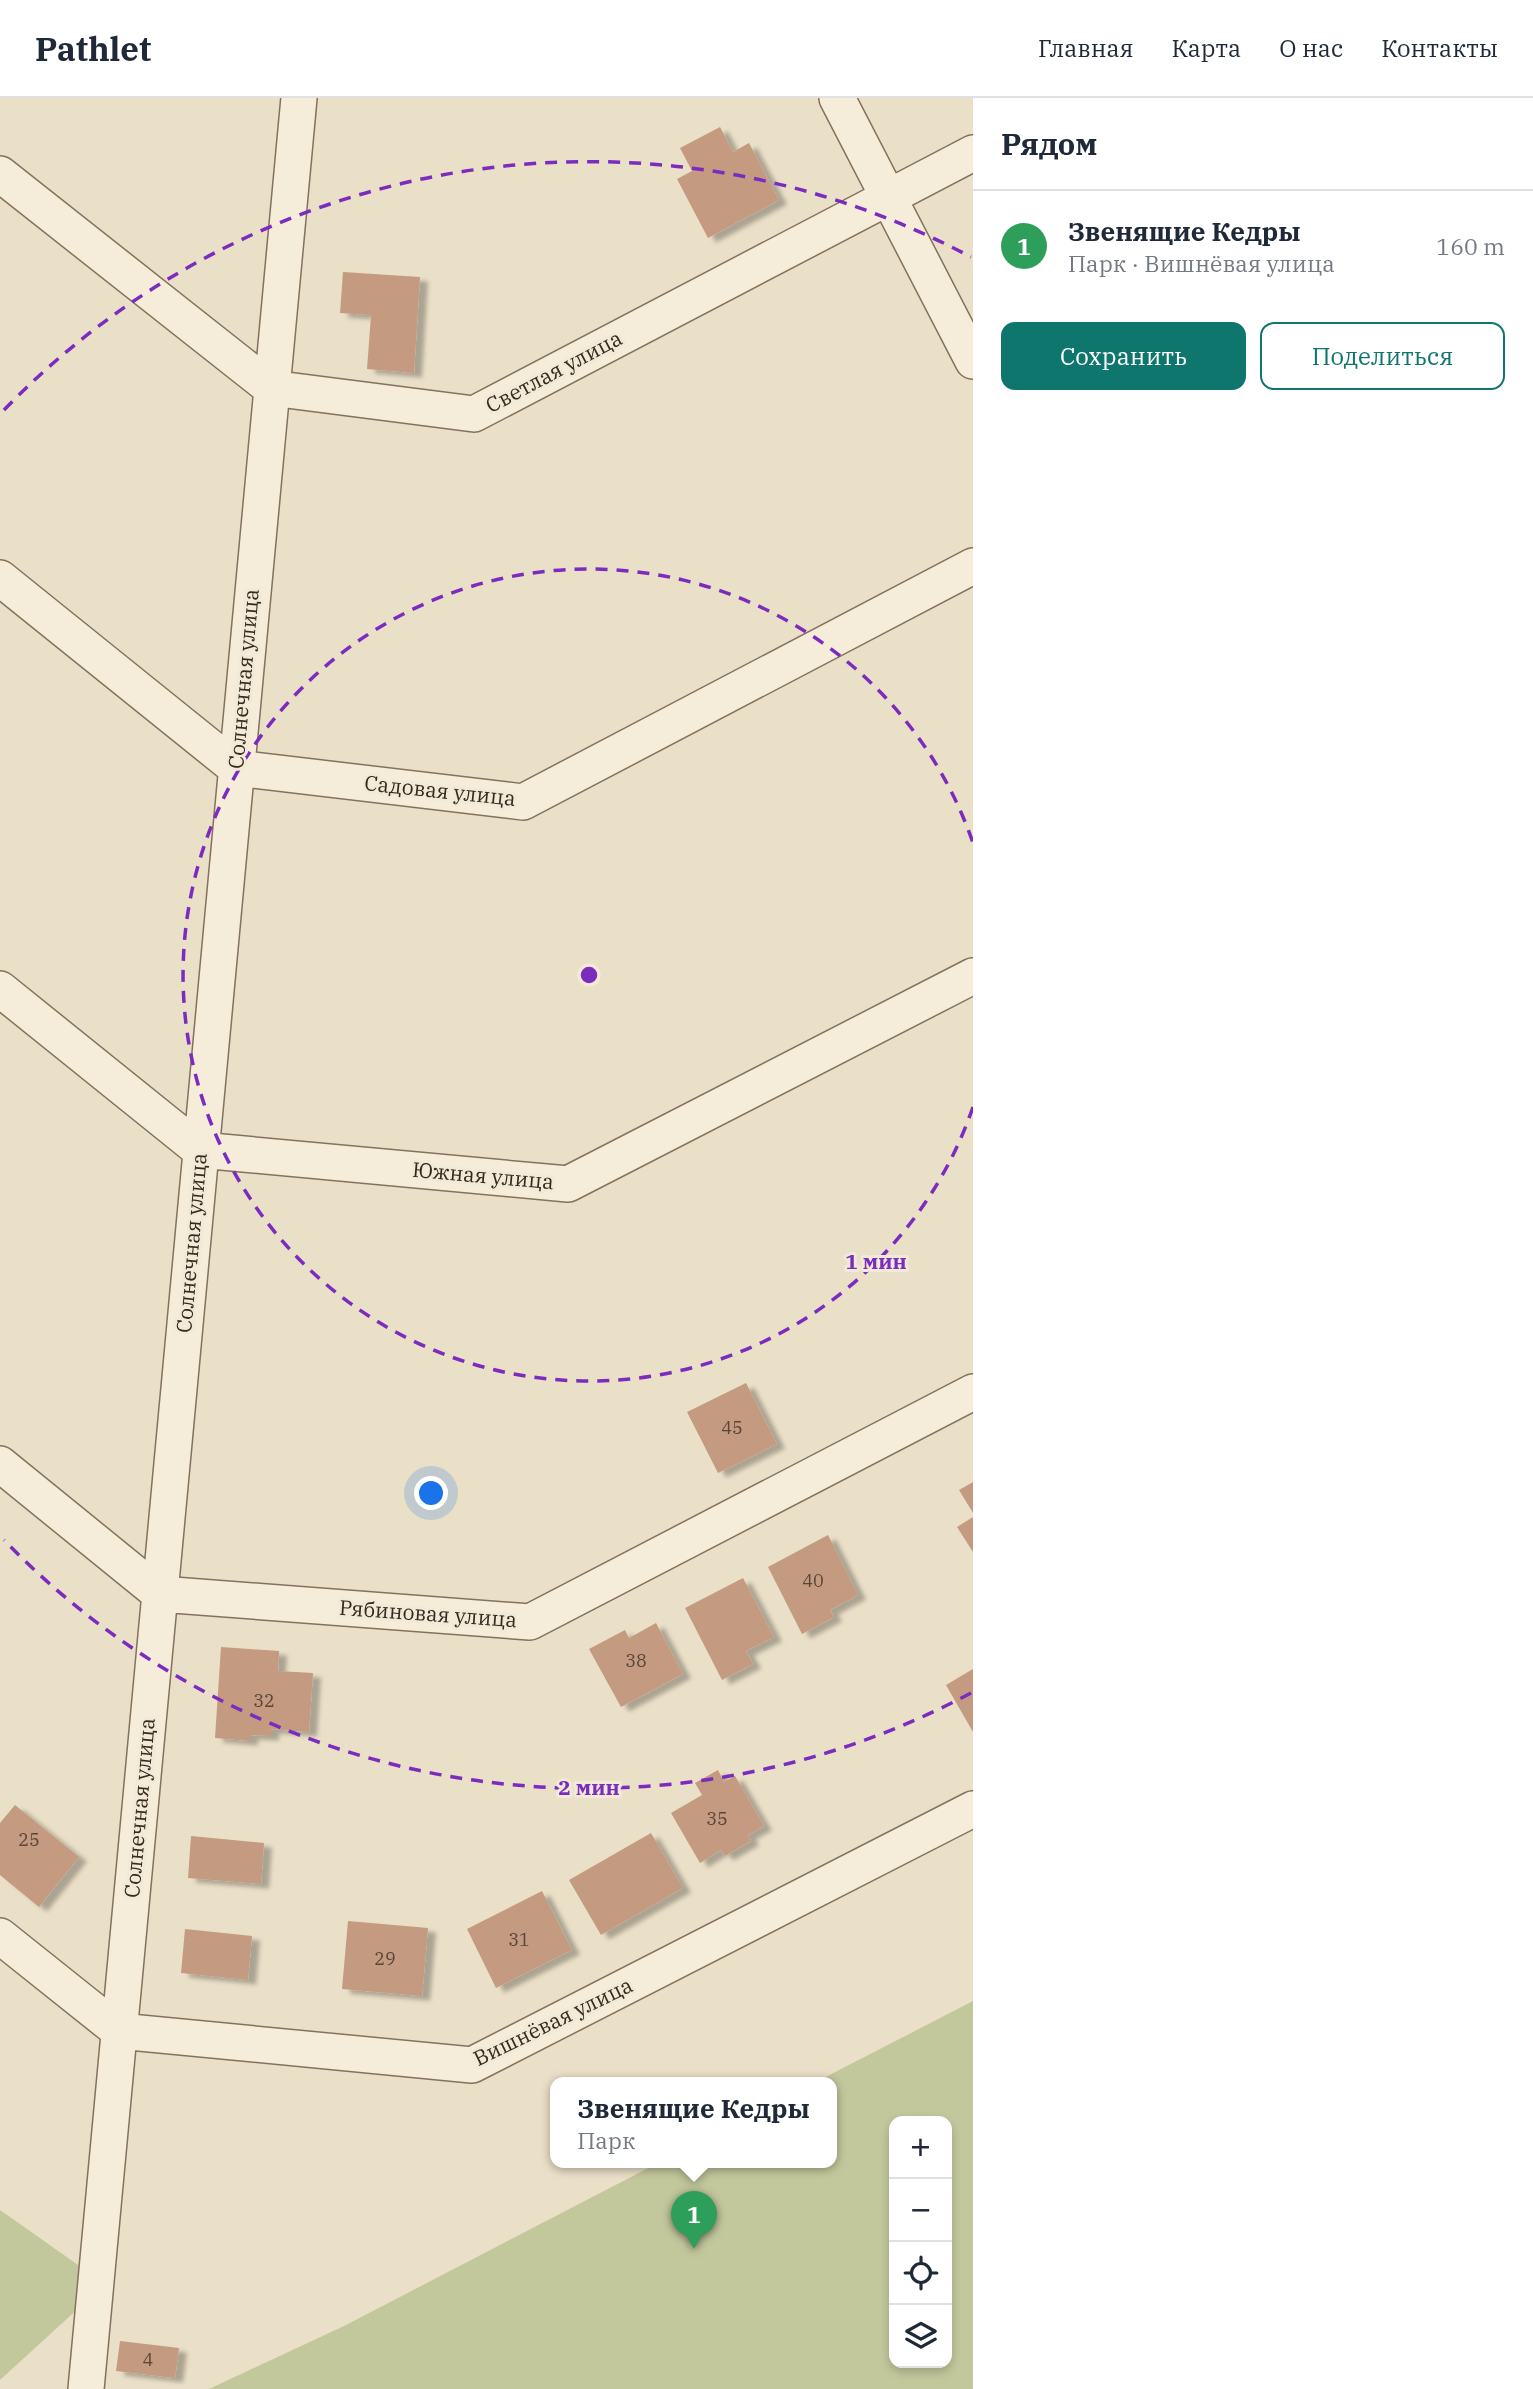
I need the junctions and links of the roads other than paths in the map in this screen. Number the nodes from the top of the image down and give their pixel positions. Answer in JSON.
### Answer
{"nodes":[{"id":1,"x":299,"y":98,"type":"edge"},
{"id":2,"x":836,"y":98,"type":"edge"},
{"id":3,"x":973,"y":153,"type":"edge"},
{"id":4,"x":0,"y":174,"type":"edge"},
{"id":5,"x":888,"y":198,"type":"junction"},
{"id":6,"x":973,"y":361,"type":"edge"},
{"id":7,"x":271,"y":388,"type":"junction"},
{"id":8,"x":973,"y":566,"type":"edge"},
{"id":9,"x":0,"y":579,"type":"edge"},
{"id":10,"x":236,"y":768,"type":"junction"},
{"id":11,"x":973,"y":975,"type":"edge"},
{"id":12,"x":0,"y":989,"type":"edge"},
{"id":13,"x":200,"y":1150,"type":"junction"},
{"id":14,"x":973,"y":1392,"type":"edge"},
{"id":15,"x":0,"y":1464,"type":"edge"},
{"id":16,"x":160,"y":1594,"type":"junction"},
{"id":17,"x":973,"y":1809,"type":"edge"},
{"id":18,"x":0,"y":1936,"type":"edge"},
{"id":19,"x":119,"y":2031,"type":"junction"},
{"id":20,"x":86,"y":2389,"type":"edge"}],
"edges":[{"from":1,"to":7,"type":"street","name":"Солнечная улица"},
{"from":2,"to":5,"type":"street"},
{"from":3,"to":5,"type":"street","name":"Светлая улица"},
{"from":4,"to":7,"type":"street"},
{"from":5,"to":6,"type":"street"},
{"from":5,"to":7,"type":"street","name":"Светлая улица"},
{"from":7,"to":10,"type":"street","name":"Солнечная улица"},
{"from":8,"to":10,"type":"street","name":"Садовая улица"},
{"from":9,"to":10,"type":"street"},
{"from":10,"to":13,"type":"street","name":"Солнечная улица"},
{"from":11,"to":13,"type":"street","name":"Южная улица"},
{"from":12,"to":13,"type":"street"},
{"from":13,"to":16,"type":"street","name":"Солнечная улица"},
{"from":14,"to":16,"type":"street","name":"Рябиновая улица"},
{"from":15,"to":16,"type":"street"},
{"from":16,"to":19,"type":"street","name":"Солнечная улица"},
{"from":17,"to":19,"type":"street","name":"Вишнёвая улица"},
{"from":18,"to":19,"type":"street"},
{"from":19,"to":20,"type":"street","name":"Солнечная улица"}]}
